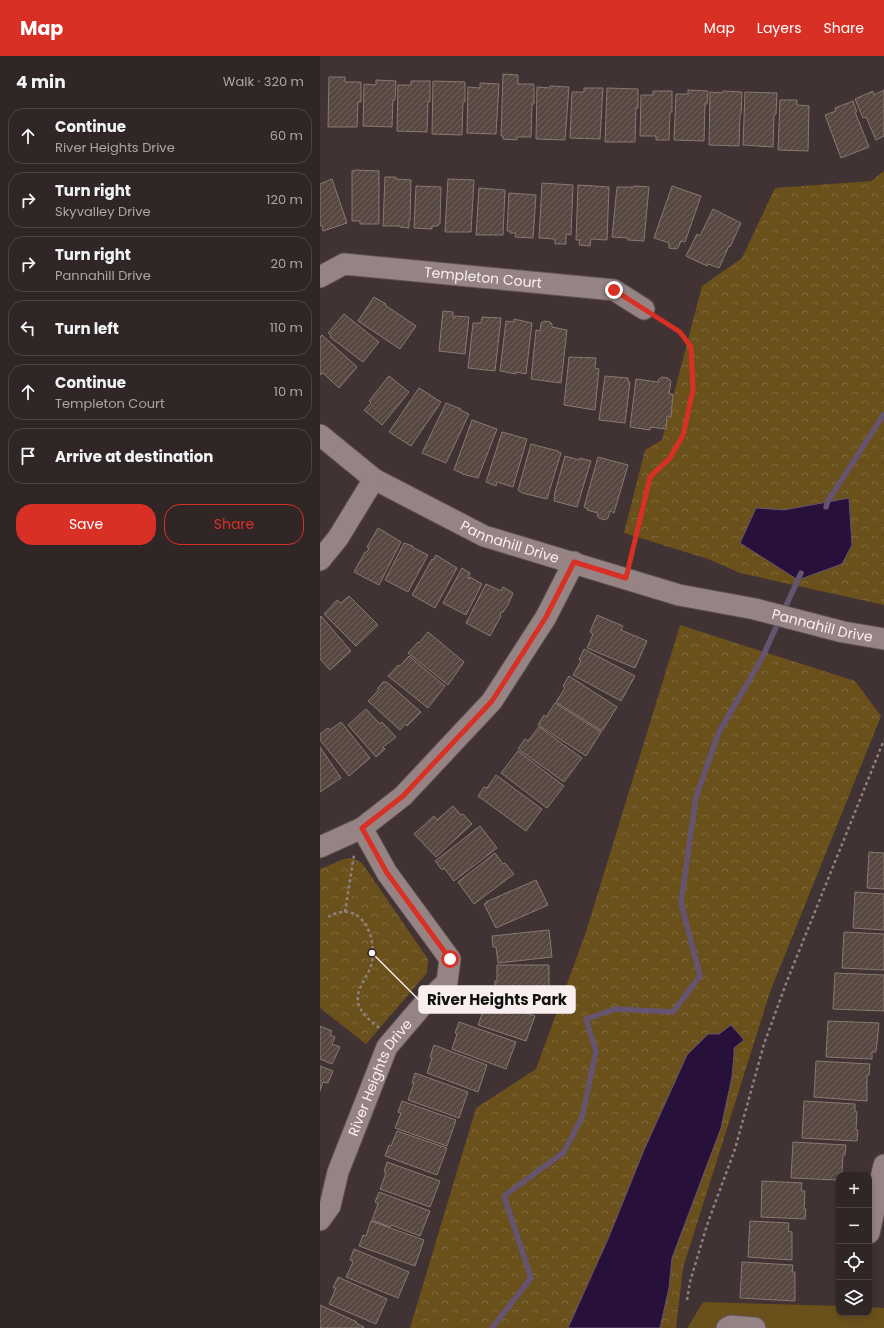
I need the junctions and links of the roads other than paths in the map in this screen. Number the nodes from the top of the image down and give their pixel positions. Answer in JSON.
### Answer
{"nodes":[{"id":1,"x":320,"y":277,"type":"edge"},
{"id":2,"x":644,"y":309,"type":"road end"},
{"id":3,"x":320,"y":435,"type":"edge"},
{"id":4,"x":374,"y":479,"type":"junction"},
{"id":5,"x":320,"y":560,"type":"edge"},
{"id":6,"x":574,"y":562,"type":"junction"},
{"id":7,"x":884,"y":639,"type":"edge"},
{"id":8,"x":362,"y":828,"type":"junction"},
{"id":9,"x":320,"y":847,"type":"edge"},
{"id":10,"x":884,"y":1165,"type":"edge"},
{"id":11,"x":872,"y":1219,"type":"edge"},
{"id":12,"x":320,"y":1220,"type":"edge"},
{"id":13,"x":727,"y":1328,"type":"edge"},
{"id":14,"x":755,"y":1328,"type":"edge"}],
"edges":[{"from":1,"to":2,"type":"street","name":"Templeton Court"},
{"from":3,"to":4,"type":"street","name":"Pannahill Drive"},
{"from":4,"to":5,"type":"street"},
{"from":4,"to":6,"type":"street","name":"Pannahill Drive"},
{"from":6,"to":7,"type":"street","name":"Pannahill Drive"},
{"from":6,"to":8,"type":"street"},
{"from":8,"to":9,"type":"street"},
{"from":8,"to":12,"type":"street","name":"River Heights Drive"},
{"from":10,"to":11,"type":"street"},
{"from":13,"to":14,"type":"street"}]}
